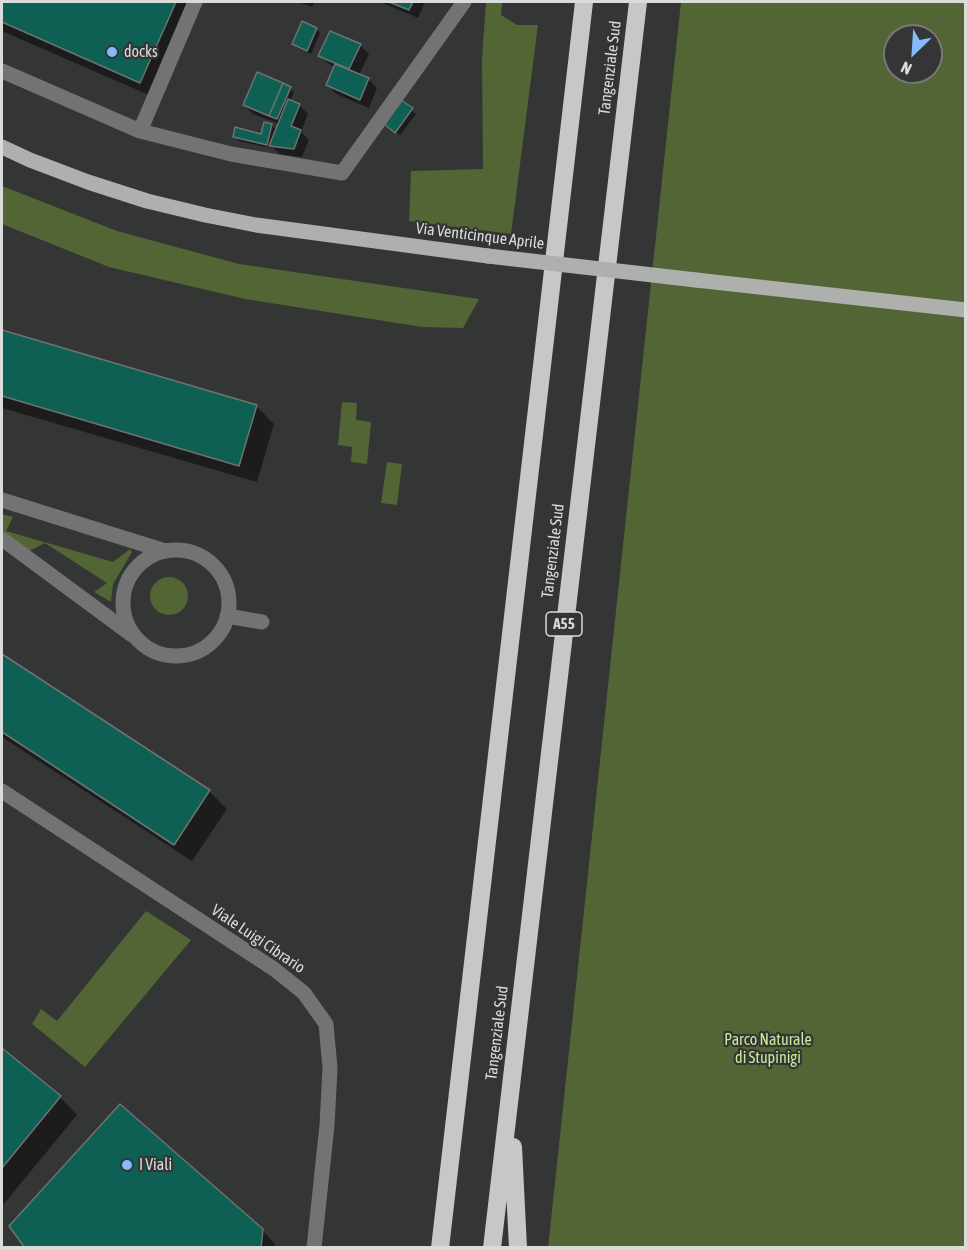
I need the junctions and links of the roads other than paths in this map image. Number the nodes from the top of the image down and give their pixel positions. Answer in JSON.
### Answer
{"nodes":[{"id":1,"x":195,"y":2,"type":"edge"},
{"id":2,"x":464,"y":2,"type":"edge"},
{"id":3,"x":584,"y":2,"type":"edge"},
{"id":4,"x":638,"y":2,"type":"edge"},
{"id":5,"x":2,"y":71,"type":"edge"},
{"id":6,"x":140,"y":131,"type":"junction"},
{"id":7,"x":2,"y":147,"type":"edge"},
{"id":8,"x":966,"y":310,"type":"edge"},
{"id":9,"x":2,"y":500,"type":"edge"},
{"id":10,"x":2,"y":539,"type":"edge"},
{"id":11,"x":165,"y":551,"type":"junction"},
{"id":12,"x":227,"y":616,"type":"junction"},
{"id":13,"x":262,"y":622,"type":"dead end"},
{"id":14,"x":137,"y":639,"type":"junction"},
{"id":15,"x":2,"y":791,"type":"edge"},
{"id":16,"x":510,"y":1097,"type":"junction"},
{"id":17,"x":446,"y":1192,"type":"junction"},
{"id":18,"x":314,"y":1248,"type":"edge"},
{"id":19,"x":431,"y":1248,"type":"edge"},
{"id":20,"x":440,"y":1248,"type":"edge"},
{"id":21,"x":492,"y":1248,"type":"edge"},
{"id":22,"x":518,"y":1248,"type":"edge"}],
"edges":[{"from":1,"to":6,"type":"street"},
{"from":2,"to":6,"type":"street"},
{"from":3,"to":17,"type":"highway","name":"Tangenziale Sud"},
{"from":4,"to":16,"type":"highway","name":"Tangenziale Sud","number":"A55"},
{"from":5,"to":6,"type":"street"},
{"from":7,"to":8,"type":"main road","name":"Via Venticinque Aprile","bridge":true},
{"from":9,"to":11,"type":"street"},
{"from":10,"to":14,"type":"street"},
{"from":11,"to":12,"type":"street"},
{"from":11,"to":14,"type":"street"},
{"from":12,"to":13,"type":"street"},
{"from":12,"to":14,"type":"street"},
{"from":15,"to":18,"type":"street","name":"Viale Luigi Cibrario"},
{"from":16,"to":21,"type":"highway","name":"Tangenziale Sud","number":"A55"},
{"from":16,"to":22,"type":"highway"},
{"from":17,"to":19,"type":"highway"},
{"from":17,"to":20,"type":"highway","name":"Tangenziale Sud"}]}
